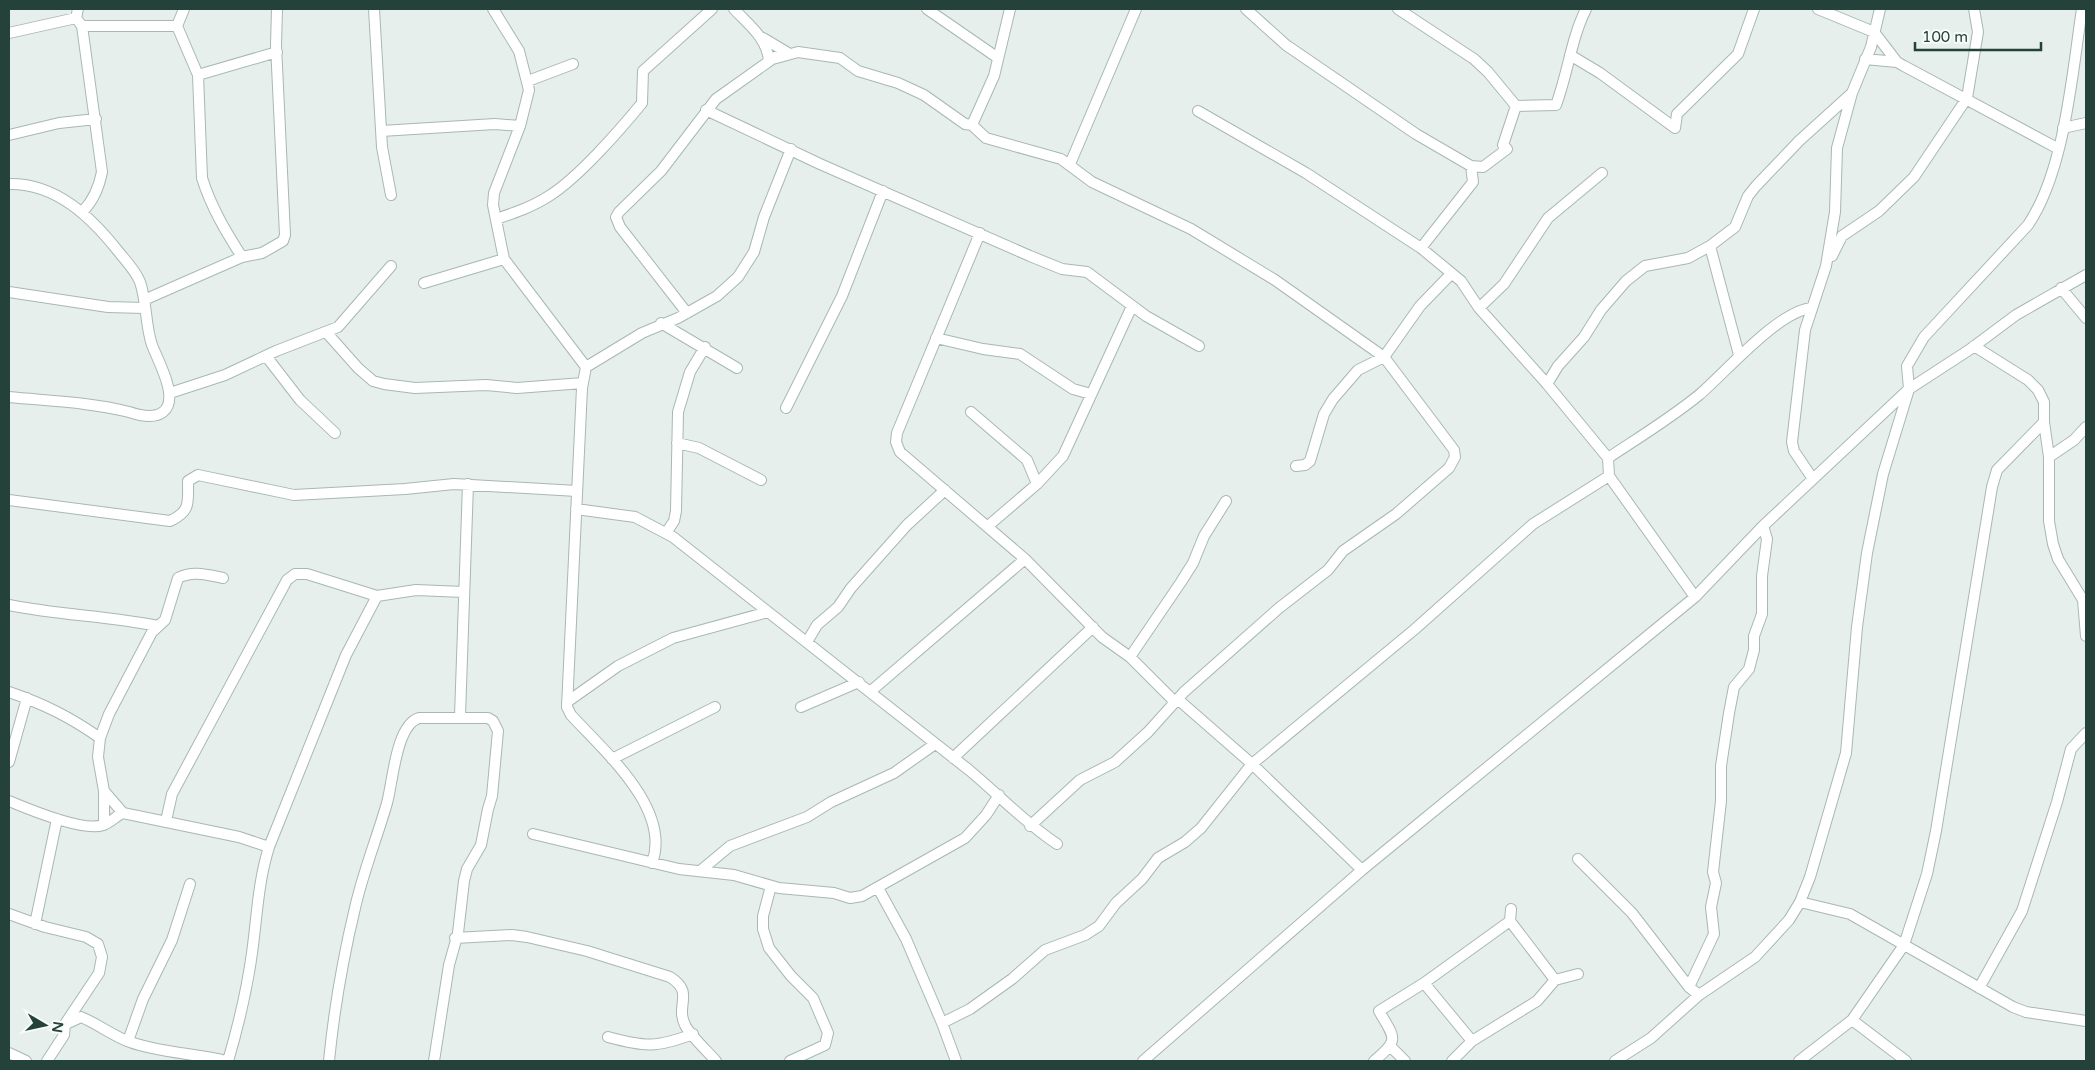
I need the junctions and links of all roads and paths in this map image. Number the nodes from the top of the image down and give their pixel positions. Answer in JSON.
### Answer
{"nodes":[{"id":1,"x":184,"y":9,"type":"edge"},
{"id":2,"x":277,"y":9,"type":"edge"},
{"id":3,"x":374,"y":9,"type":"edge"},
{"id":4,"x":493,"y":9,"type":"edge"},
{"id":5,"x":712,"y":9,"type":"edge"},
{"id":6,"x":734,"y":9,"type":"edge"},
{"id":7,"x":927,"y":9,"type":"edge"},
{"id":8,"x":1010,"y":9,"type":"edge"},
{"id":9,"x":1136,"y":9,"type":"edge"},
{"id":10,"x":1246,"y":9,"type":"edge"},
{"id":11,"x":1398,"y":9,"type":"edge"},
{"id":12,"x":1585,"y":9,"type":"edge"},
{"id":13,"x":1754,"y":9,"type":"edge"},
{"id":14,"x":1818,"y":9,"type":"edge"},
{"id":15,"x":1880,"y":9,"type":"edge"},
{"id":16,"x":1974,"y":9,"type":"edge"},
{"id":17,"x":2082,"y":9,"type":"edge"},
{"id":18,"x":79,"y":18,"type":"edge"},
{"id":19,"x":177,"y":26,"type":"junction"},
{"id":20,"x":1874,"y":32,"type":"junction"},
{"id":21,"x":9,"y":33,"type":"edge"},
{"id":22,"x":762,"y":38,"type":"junction"},
{"id":23,"x":277,"y":52,"type":"junction"},
{"id":24,"x":788,"y":53,"type":"junction"},
{"id":25,"x":1570,"y":54,"type":"junction"},
{"id":26,"x":998,"y":58,"type":"junction"},
{"id":27,"x":1865,"y":59,"type":"junction"},
{"id":28,"x":769,"y":60,"type":"junction"},
{"id":29,"x":1897,"y":62,"type":"junction"},
{"id":30,"x":573,"y":64,"type":"dead end"},
{"id":31,"x":198,"y":75,"type":"junction"},
{"id":32,"x":528,"y":81,"type":"junction"},
{"id":33,"x":1852,"y":92,"type":"junction"},
{"id":34,"x":1967,"y":98,"type":"junction"},
{"id":35,"x":1516,"y":106,"type":"junction"},
{"id":36,"x":706,"y":110,"type":"junction"},
{"id":37,"x":1198,"y":111,"type":"dead end"},
{"id":38,"x":96,"y":118,"type":"junction"},
{"id":39,"x":2086,"y":123,"type":"edge"},
{"id":40,"x":972,"y":125,"type":"junction"},
{"id":41,"x":520,"y":126,"type":"junction"},
{"id":42,"x":2063,"y":128,"type":"junction"},
{"id":43,"x":381,"y":131,"type":"junction"},
{"id":44,"x":9,"y":134,"type":"edge"},
{"id":45,"x":2057,"y":148,"type":"junction"},
{"id":46,"x":791,"y":149,"type":"junction"},
{"id":47,"x":1070,"y":164,"type":"junction"},
{"id":48,"x":1471,"y":166,"type":"junction"},
{"id":49,"x":1483,"y":167,"type":"junction"},
{"id":50,"x":1602,"y":173,"type":"dead end"},
{"id":51,"x":1473,"y":182,"type":"junction"},
{"id":52,"x":9,"y":184,"type":"edge"},
{"id":53,"x":883,"y":191,"type":"junction"},
{"id":54,"x":391,"y":195,"type":"dead end"},
{"id":55,"x":83,"y":211,"type":"junction"},
{"id":56,"x":496,"y":219,"type":"junction"},
{"id":57,"x":980,"y":233,"type":"junction"},
{"id":58,"x":1710,"y":246,"type":"junction"},
{"id":59,"x":1421,"y":248,"type":"junction"},
{"id":60,"x":242,"y":257,"type":"junction"},
{"id":61,"x":504,"y":258,"type":"junction"},
{"id":62,"x":391,"y":266,"type":"dead end"},
{"id":63,"x":1826,"y":266,"type":"junction"},
{"id":64,"x":1451,"y":274,"type":"junction"},
{"id":65,"x":2086,"y":275,"type":"edge"},
{"id":66,"x":424,"y":283,"type":"dead end"},
{"id":67,"x":2061,"y":288,"type":"junction"},
{"id":68,"x":9,"y":292,"type":"edge"},
{"id":69,"x":144,"y":304,"type":"junction"},
{"id":70,"x":1132,"y":306,"type":"junction"},
{"id":71,"x":1479,"y":308,"type":"junction"},
{"id":72,"x":1812,"y":308,"type":"junction"},
{"id":73,"x":687,"y":313,"type":"junction"},
{"id":74,"x":2086,"y":318,"type":"edge"},
{"id":75,"x":661,"y":323,"type":"junction"},
{"id":76,"x":326,"y":332,"type":"junction"},
{"id":77,"x":936,"y":338,"type":"junction"},
{"id":78,"x":1198,"y":346,"type":"dead end"},
{"id":79,"x":1974,"y":346,"type":"junction"},
{"id":80,"x":705,"y":347,"type":"junction"},
{"id":81,"x":1739,"y":355,"type":"junction"},
{"id":82,"x":266,"y":356,"type":"junction"},
{"id":83,"x":1384,"y":357,"type":"junction"},
{"id":84,"x":586,"y":367,"type":"junction"},
{"id":85,"x":737,"y":368,"type":"dead end"},
{"id":86,"x":582,"y":383,"type":"junction"},
{"id":87,"x":1547,"y":384,"type":"junction"},
{"id":88,"x":1909,"y":389,"type":"junction"},
{"id":89,"x":170,"y":393,"type":"junction"},
{"id":90,"x":1091,"y":394,"type":"junction"},
{"id":91,"x":9,"y":397,"type":"edge"},
{"id":92,"x":786,"y":408,"type":"dead end"},
{"id":93,"x":971,"y":412,"type":"dead end"},
{"id":94,"x":2044,"y":422,"type":"junction"},
{"id":95,"x":2086,"y":427,"type":"edge"},
{"id":96,"x":335,"y":433,"type":"dead end"},
{"id":97,"x":677,"y":443,"type":"junction"},
{"id":98,"x":1608,"y":458,"type":"junction"},
{"id":99,"x":2049,"y":458,"type":"junction"},
{"id":100,"x":1296,"y":466,"type":"dead end"},
{"id":101,"x":1608,"y":476,"type":"junction"},
{"id":102,"x":1813,"y":479,"type":"junction"},
{"id":103,"x":761,"y":480,"type":"dead end"},
{"id":104,"x":468,"y":484,"type":"junction"},
{"id":105,"x":1036,"y":484,"type":"junction"},
{"id":106,"x":945,"y":490,"type":"junction"},
{"id":107,"x":577,"y":491,"type":"junction"},
{"id":108,"x":9,"y":500,"type":"edge"},
{"id":109,"x":1226,"y":501,"type":"dead end"},
{"id":110,"x":576,"y":509,"type":"junction"},
{"id":111,"x":988,"y":526,"type":"junction"},
{"id":112,"x":1763,"y":526,"type":"junction"},
{"id":113,"x":666,"y":533,"type":"junction"},
{"id":114,"x":1025,"y":559,"type":"junction"},
{"id":115,"x":223,"y":578,"type":"dead end"},
{"id":116,"x":464,"y":592,"type":"junction"},
{"id":117,"x":377,"y":596,"type":"junction"},
{"id":118,"x":1695,"y":597,"type":"junction"},
{"id":119,"x":2085,"y":598,"type":"edge"},
{"id":120,"x":9,"y":605,"type":"edge"},
{"id":121,"x":768,"y":612,"type":"junction"},
{"id":122,"x":158,"y":626,"type":"junction"},
{"id":123,"x":1093,"y":627,"type":"junction"},
{"id":124,"x":2086,"y":636,"type":"edge"},
{"id":125,"x":807,"y":642,"type":"junction"},
{"id":126,"x":1130,"y":657,"type":"junction"},
{"id":127,"x":859,"y":682,"type":"junction"},
{"id":128,"x":870,"y":691,"type":"junction"},
{"id":129,"x":9,"y":692,"type":"edge"},
{"id":130,"x":27,"y":698,"type":"junction"},
{"id":131,"x":567,"y":702,"type":"junction"},
{"id":132,"x":1175,"y":702,"type":"junction"},
{"id":133,"x":715,"y":707,"type":"dead end"},
{"id":134,"x":801,"y":707,"type":"dead end"},
{"id":135,"x":460,"y":716,"type":"junction"},
{"id":136,"x":2086,"y":733,"type":"edge"},
{"id":137,"x":100,"y":738,"type":"junction"},
{"id":138,"x":935,"y":744,"type":"junction"},
{"id":139,"x":953,"y":758,"type":"junction"},
{"id":140,"x":612,"y":759,"type":"junction"},
{"id":141,"x":9,"y":762,"type":"edge"},
{"id":142,"x":1252,"y":764,"type":"junction"},
{"id":143,"x":104,"y":791,"type":"junction"},
{"id":144,"x":999,"y":795,"type":"junction"},
{"id":145,"x":9,"y":801,"type":"edge"},
{"id":146,"x":123,"y":813,"type":"junction"},
{"id":147,"x":57,"y":819,"type":"junction"},
{"id":148,"x":166,"y":821,"type":"junction"},
{"id":149,"x":104,"y":825,"type":"junction"},
{"id":150,"x":1030,"y":826,"type":"junction"},
{"id":151,"x":533,"y":834,"type":"dead end"},
{"id":152,"x":1057,"y":844,"type":"dead end"},
{"id":153,"x":269,"y":847,"type":"junction"},
{"id":154,"x":1578,"y":859,"type":"dead end"},
{"id":155,"x":652,"y":863,"type":"junction"},
{"id":156,"x":1362,"y":870,"type":"junction"},
{"id":157,"x":700,"y":871,"type":"junction"},
{"id":158,"x":190,"y":884,"type":"dead end"},
{"id":159,"x":771,"y":886,"type":"junction"},
{"id":160,"x":878,"y":888,"type":"junction"},
{"id":161,"x":1800,"y":902,"type":"junction"},
{"id":162,"x":1511,"y":910,"type":"dead end"},
{"id":163,"x":9,"y":914,"type":"edge"},
{"id":164,"x":1510,"y":921,"type":"junction"},
{"id":165,"x":35,"y":924,"type":"junction"},
{"id":166,"x":455,"y":938,"type":"junction"},
{"id":167,"x":1904,"y":945,"type":"junction"},
{"id":168,"x":1578,"y":974,"type":"dead end"},
{"id":169,"x":1555,"y":980,"type":"junction"},
{"id":170,"x":1424,"y":983,"type":"junction"},
{"id":171,"x":1236,"y":986,"type":"dead end"},
{"id":172,"x":1689,"y":987,"type":"junction"},
{"id":173,"x":1979,"y":988,"type":"junction"},
{"id":174,"x":1699,"y":995,"type":"junction"},
{"id":175,"x":1852,"y":1020,"type":"junction"},
{"id":176,"x":2086,"y":1021,"type":"edge"},
{"id":177,"x":942,"y":1023,"type":"junction"},
{"id":178,"x":65,"y":1024,"type":"junction"},
{"id":179,"x":693,"y":1034,"type":"junction"},
{"id":180,"x":608,"y":1037,"type":"dead end"},
{"id":181,"x":128,"y":1041,"type":"junction"},
{"id":182,"x":1472,"y":1041,"type":"junction"},
{"id":183,"x":1391,"y":1046,"type":"junction"},
{"id":184,"x":9,"y":1053,"type":"edge"},
{"id":185,"x":166,"y":1057,"type":"edge"},
{"id":186,"x":26,"y":1061,"type":"edge"},
{"id":187,"x":47,"y":1061,"type":"edge"},
{"id":188,"x":227,"y":1061,"type":"edge"},
{"id":189,"x":329,"y":1061,"type":"edge"},
{"id":190,"x":434,"y":1061,"type":"edge"},
{"id":191,"x":716,"y":1061,"type":"edge"},
{"id":192,"x":790,"y":1061,"type":"edge"},
{"id":193,"x":956,"y":1061,"type":"edge"},
{"id":194,"x":1142,"y":1061,"type":"edge"},
{"id":195,"x":1147,"y":1061,"type":"edge"},
{"id":196,"x":1374,"y":1061,"type":"edge"},
{"id":197,"x":1405,"y":1061,"type":"edge"},
{"id":198,"x":1452,"y":1061,"type":"edge"},
{"id":199,"x":1615,"y":1061,"type":"edge"},
{"id":200,"x":1799,"y":1061,"type":"edge"},
{"id":201,"x":1906,"y":1061,"type":"edge"}],
"edges":[{"from":1,"to":19,"type":"street"},
{"from":2,"to":23,"type":"street"},
{"from":3,"to":43,"type":"street"},
{"from":4,"to":32,"type":"street"},
{"from":5,"to":56,"type":"street"},
{"from":6,"to":22,"type":"street"},
{"from":7,"to":26,"type":"street"},
{"from":8,"to":26,"type":"street"},
{"from":9,"to":47,"type":"street"},
{"from":10,"to":48,"type":"street"},
{"from":11,"to":35,"type":"street"},
{"from":12,"to":25,"type":"street"},
{"from":13,"to":25,"type":"street"},
{"from":14,"to":20,"type":"street"},
{"from":15,"to":20,"type":"street"},
{"from":16,"to":34,"type":"street"},
{"from":17,"to":42,"type":"street"},
{"from":18,"to":19,"type":"street"},
{"from":18,"to":21,"type":"street"},
{"from":18,"to":38,"type":"street"},
{"from":19,"to":31,"type":"street"},
{"from":20,"to":27,"type":"street"},
{"from":20,"to":29,"type":"street"},
{"from":22,"to":24,"type":"street"},
{"from":22,"to":28,"type":"street"},
{"from":23,"to":31,"type":"street"},
{"from":23,"to":60,"type":"street"},
{"from":24,"to":28,"type":"street"},
{"from":24,"to":40,"type":"street"},
{"from":25,"to":35,"type":"street"},
{"from":26,"to":40,"type":"street"},
{"from":27,"to":29,"type":"street"},
{"from":27,"to":33,"type":"street"},
{"from":28,"to":36,"type":"street"},
{"from":29,"to":34,"type":"street"},
{"from":30,"to":32,"type":"street"},
{"from":31,"to":60,"type":"street"},
{"from":32,"to":41,"type":"street"},
{"from":33,"to":58,"type":"street"},
{"from":33,"to":63,"type":"street"},
{"from":34,"to":45,"type":"street"},
{"from":34,"to":63,"type":"street"},
{"from":35,"to":49,"type":"street"},
{"from":36,"to":46,"type":"street"},
{"from":36,"to":73,"type":"street"},
{"from":37,"to":59,"type":"street"},
{"from":38,"to":44,"type":"street"},
{"from":38,"to":55,"type":"street"},
{"from":39,"to":42,"type":"street"},
{"from":40,"to":47,"type":"street"},
{"from":41,"to":43,"type":"street"},
{"from":41,"to":56,"type":"street"},
{"from":42,"to":45,"type":"street"},
{"from":43,"to":54,"type":"street"},
{"from":45,"to":88,"type":"street"},
{"from":46,"to":53,"type":"street"},
{"from":46,"to":73,"type":"street"},
{"from":47,"to":83,"type":"street"},
{"from":48,"to":49,"type":"street"},
{"from":48,"to":51,"type":"street"},
{"from":49,"to":51,"type":"street"},
{"from":50,"to":71,"type":"street"},
{"from":51,"to":59,"type":"street"},
{"from":52,"to":55,"type":"street"},
{"from":53,"to":57,"type":"street"},
{"from":53,"to":92,"type":"street"},
{"from":55,"to":69,"type":"street"},
{"from":56,"to":61,"type":"street"},
{"from":57,"to":70,"type":"street"},
{"from":57,"to":77,"type":"street"},
{"from":58,"to":81,"type":"street"},
{"from":58,"to":87,"type":"street"},
{"from":59,"to":64,"type":"street"},
{"from":60,"to":69,"type":"street"},
{"from":61,"to":66,"type":"street"},
{"from":61,"to":84,"type":"street"},
{"from":62,"to":76,"type":"street"},
{"from":63,"to":72,"type":"street"},
{"from":64,"to":71,"type":"street"},
{"from":64,"to":83,"type":"street"},
{"from":65,"to":67,"type":"street"},
{"from":67,"to":74,"type":"street"},
{"from":67,"to":79,"type":"street"},
{"from":68,"to":69,"type":"street"},
{"from":69,"to":89,"type":"street"},
{"from":70,"to":78,"type":"street"},
{"from":70,"to":90,"type":"street"},
{"from":71,"to":87,"type":"street"},
{"from":72,"to":81,"type":"street"},
{"from":72,"to":102,"type":"street"},
{"from":73,"to":75,"type":"street"},
{"from":75,"to":80,"type":"street"},
{"from":75,"to":84,"type":"street"},
{"from":76,"to":82,"type":"street"},
{"from":76,"to":86,"type":"street"},
{"from":77,"to":90,"type":"street"},
{"from":77,"to":106,"type":"street"},
{"from":79,"to":88,"type":"street"},
{"from":79,"to":94,"type":"street"},
{"from":80,"to":85,"type":"street"},
{"from":80,"to":97,"type":"street"},
{"from":81,"to":98,"type":"street"},
{"from":82,"to":89,"type":"street"},
{"from":82,"to":96,"type":"street"},
{"from":83,"to":100,"type":"street"},
{"from":83,"to":132,"type":"street"},
{"from":84,"to":86,"type":"street"},
{"from":86,"to":107,"type":"street"},
{"from":87,"to":98,"type":"street"},
{"from":88,"to":102,"type":"street"},
{"from":88,"to":161,"type":"street"},
{"from":89,"to":91,"type":"street"},
{"from":90,"to":105,"type":"street"},
{"from":93,"to":105,"type":"street"},
{"from":94,"to":99,"type":"street"},
{"from":94,"to":167,"type":"street"},
{"from":95,"to":99,"type":"street"},
{"from":97,"to":103,"type":"street"},
{"from":97,"to":113,"type":"street"},
{"from":98,"to":101,"type":"street"},
{"from":99,"to":119,"type":"street"},
{"from":101,"to":118,"type":"street"},
{"from":101,"to":142,"type":"street"},
{"from":102,"to":112,"type":"street"},
{"from":104,"to":107,"type":"street"},
{"from":104,"to":108,"type":"street"},
{"from":104,"to":116,"type":"street"},
{"from":105,"to":111,"type":"street"},
{"from":106,"to":111,"type":"street"},
{"from":106,"to":125,"type":"street"},
{"from":107,"to":110,"type":"street"},
{"from":109,"to":126,"type":"street"},
{"from":110,"to":113,"type":"street"},
{"from":110,"to":131,"type":"street"},
{"from":111,"to":114,"type":"street"},
{"from":112,"to":118,"type":"street"},
{"from":112,"to":172,"type":"street"},
{"from":113,"to":121,"type":"street"},
{"from":114,"to":123,"type":"street"},
{"from":114,"to":128,"type":"street"},
{"from":115,"to":122,"type":"street"},
{"from":116,"to":117,"type":"street"},
{"from":116,"to":135,"type":"street"},
{"from":117,"to":148,"type":"street"},
{"from":117,"to":153,"type":"street"},
{"from":118,"to":156,"type":"street"},
{"from":119,"to":124,"type":"street"},
{"from":120,"to":122,"type":"street"},
{"from":121,"to":125,"type":"street"},
{"from":121,"to":131,"type":"street"},
{"from":122,"to":137,"type":"street"},
{"from":123,"to":126,"type":"street"},
{"from":123,"to":139,"type":"street"},
{"from":125,"to":127,"type":"street"},
{"from":126,"to":132,"type":"street"},
{"from":127,"to":128,"type":"street"},
{"from":127,"to":134,"type":"street"},
{"from":128,"to":138,"type":"street"},
{"from":129,"to":130,"type":"street"},
{"from":130,"to":137,"type":"street"},
{"from":130,"to":141,"type":"street"},
{"from":131,"to":140,"type":"street"},
{"from":132,"to":142,"type":"street"},
{"from":132,"to":150,"type":"street"},
{"from":133,"to":140,"type":"street"},
{"from":135,"to":166,"type":"street"},
{"from":135,"to":189,"type":"street"},
{"from":136,"to":173,"type":"street"},
{"from":137,"to":143,"type":"street"},
{"from":138,"to":139,"type":"street"},
{"from":138,"to":157,"type":"street"},
{"from":139,"to":144,"type":"street"},
{"from":140,"to":155,"type":"street"},
{"from":142,"to":156,"type":"street"},
{"from":142,"to":177,"type":"street"},
{"from":143,"to":146,"type":"street"},
{"from":143,"to":149,"type":"street"},
{"from":144,"to":150,"type":"street"},
{"from":144,"to":160,"type":"street"},
{"from":145,"to":147,"type":"street"},
{"from":146,"to":148,"type":"street"},
{"from":146,"to":149,"type":"street"},
{"from":147,"to":149,"type":"street"},
{"from":147,"to":165,"type":"street"},
{"from":148,"to":153,"type":"street"},
{"from":150,"to":152,"type":"street"},
{"from":151,"to":155,"type":"street"},
{"from":153,"to":188,"type":"street"},
{"from":154,"to":172,"type":"street"},
{"from":155,"to":157,"type":"street"},
{"from":156,"to":194,"type":"street"},
{"from":157,"to":159,"type":"street"},
{"from":158,"to":181,"type":"street"},
{"from":159,"to":160,"type":"street"},
{"from":159,"to":192,"type":"street"},
{"from":160,"to":177,"type":"street"},
{"from":161,"to":167,"type":"street"},
{"from":161,"to":174,"type":"street"},
{"from":162,"to":164,"type":"street"},
{"from":163,"to":165,"type":"street"},
{"from":164,"to":169,"type":"street"},
{"from":164,"to":170,"type":"street"},
{"from":165,"to":178,"type":"street"},
{"from":166,"to":179,"type":"street"},
{"from":166,"to":190,"type":"street"},
{"from":167,"to":173,"type":"street"},
{"from":167,"to":175,"type":"street"},
{"from":168,"to":169,"type":"street"},
{"from":169,"to":182,"type":"street"},
{"from":170,"to":182,"type":"street"},
{"from":170,"to":183,"type":"street"},
{"from":171,"to":195,"type":"street"},
{"from":172,"to":174,"type":"street"},
{"from":173,"to":176,"type":"street"},
{"from":174,"to":199,"type":"street"},
{"from":175,"to":200,"type":"street"},
{"from":175,"to":201,"type":"street"},
{"from":177,"to":193,"type":"street"},
{"from":178,"to":181,"type":"street"},
{"from":178,"to":187,"type":"street"},
{"from":179,"to":180,"type":"street"},
{"from":179,"to":191,"type":"street"},
{"from":181,"to":185,"type":"street"},
{"from":182,"to":198,"type":"street"},
{"from":183,"to":196,"type":"street"},
{"from":183,"to":197,"type":"street"},
{"from":184,"to":186,"type":"street"},
{"from":185,"to":188,"type":"street"}]}
